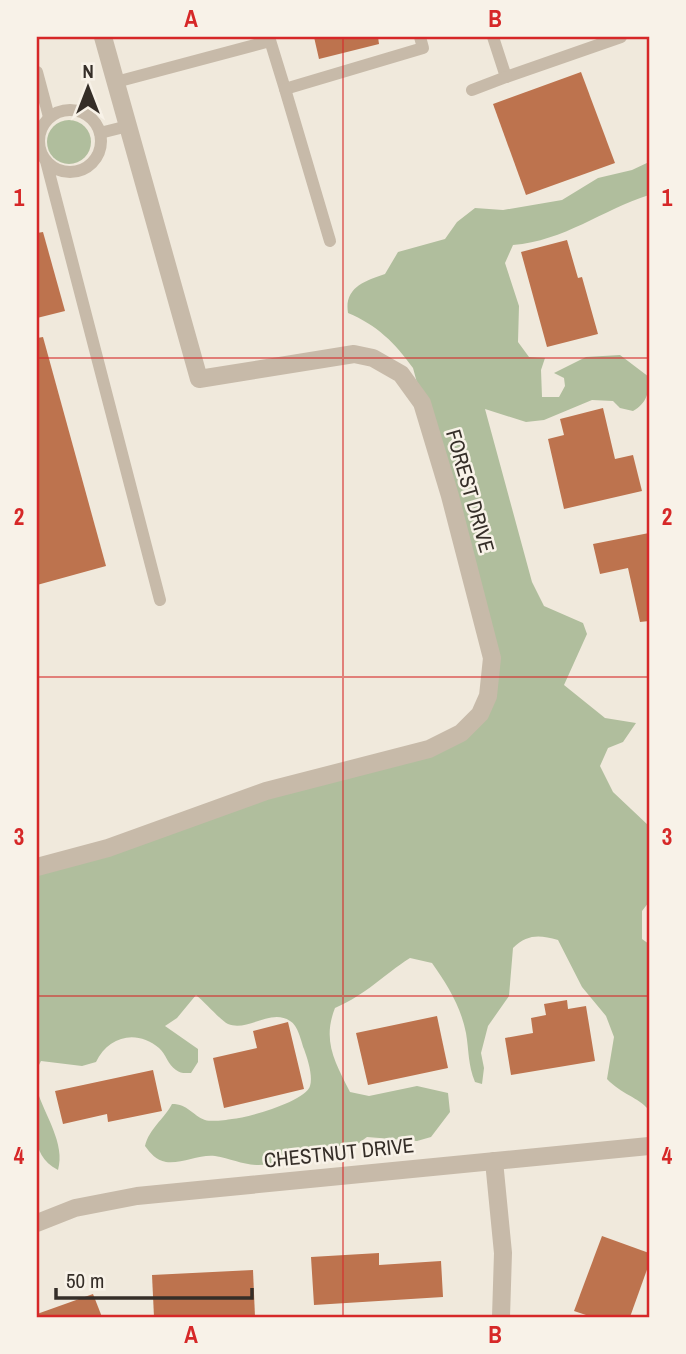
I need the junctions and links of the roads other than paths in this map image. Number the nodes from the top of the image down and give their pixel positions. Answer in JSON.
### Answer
{"nodes":[{"id":1,"x":103,"y":37,"type":"edge"},
{"id":2,"x":420,"y":37,"type":"edge"},
{"id":3,"x":493,"y":37,"type":"edge"},
{"id":4,"x":621,"y":37,"type":"edge"},
{"id":5,"x":270,"y":39,"type":"edge"},
{"id":6,"x":37,"y":72,"type":"edge"},
{"id":7,"x":506,"y":77,"type":"junction"},
{"id":8,"x":116,"y":82,"type":"junction"},
{"id":9,"x":285,"y":89,"type":"junction"},
{"id":10,"x":471,"y":90,"type":"dead end"},
{"id":11,"x":49,"y":117,"type":"junction"},
{"id":12,"x":128,"y":126,"type":"junction"},
{"id":13,"x":100,"y":133,"type":"junction"},
{"id":14,"x":46,"y":161,"type":"junction"},
{"id":15,"x":330,"y":241,"type":"dead end"},
{"id":16,"x":160,"y":600,"type":"dead end"},
{"id":17,"x":37,"y":867,"type":"edge"},
{"id":18,"x":649,"y":1146,"type":"edge"},
{"id":19,"x":494,"y":1161,"type":"junction"},
{"id":20,"x":37,"y":1223,"type":"edge"},
{"id":21,"x":501,"y":1317,"type":"edge"}],
"edges":[{"from":1,"to":8,"type":"street","name":"FOREST DRIVE"},
{"from":2,"to":9,"type":"lane"},
{"from":3,"to":7,"type":"lane"},
{"from":4,"to":7,"type":"lane"},
{"from":5,"to":8,"type":"lane"},
{"from":5,"to":9,"type":"lane"},
{"from":6,"to":11,"type":"lane"},
{"from":7,"to":10,"type":"lane"},
{"from":8,"to":12,"type":"street","name":"FOREST DRIVE"},
{"from":9,"to":15,"type":"lane"},
{"from":11,"to":13,"type":"lane"},
{"from":11,"to":14,"type":"lane"},
{"from":12,"to":13,"type":"lane"},
{"from":12,"to":17,"type":"street","name":"FOREST DRIVE"},
{"from":13,"to":14,"type":"lane"},
{"from":14,"to":16,"type":"lane"},
{"from":18,"to":19,"type":"street","name":"CHESTNUT DRIVE"},
{"from":19,"to":20,"type":"street","name":"CHESTNUT DRIVE"},
{"from":19,"to":21,"type":"street"}]}
